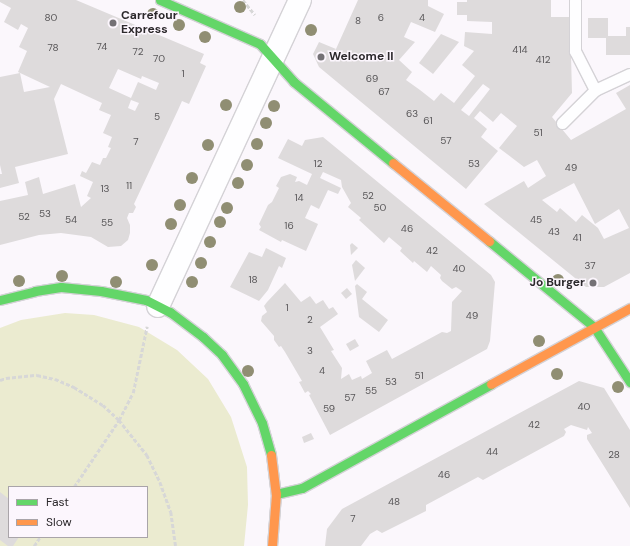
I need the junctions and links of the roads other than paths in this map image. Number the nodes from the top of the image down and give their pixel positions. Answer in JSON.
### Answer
{"nodes":[{"id":1,"x":160,"y":0,"type":"edge"},
{"id":2,"x":300,"y":0,"type":"edge"},
{"id":3,"x":575,"y":0,"type":"edge"},
{"id":4,"x":273,"y":56,"type":"junction"},
{"id":5,"x":630,"y":74,"type":"edge"},
{"id":6,"x":595,"y":90,"type":"junction"},
{"id":7,"x":562,"y":122,"type":"dead end"},
{"id":8,"x":0,"y":300,"type":"edge"},
{"id":9,"x":158,"y":306,"type":"junction"},
{"id":10,"x":630,"y":308,"type":"edge"},
{"id":11,"x":594,"y":327,"type":"junction"},
{"id":12,"x":630,"y":382,"type":"edge"},
{"id":13,"x":276,"y":494,"type":"junction"},
{"id":14,"x":272,"y":546,"type":"edge"}],
"edges":[{"from":1,"to":4,"type":"street"},
{"from":2,"to":4,"type":"street"},
{"from":3,"to":6,"type":"lane"},
{"from":4,"to":9,"type":"street"},
{"from":4,"to":11,"type":"street"},
{"from":5,"to":6,"type":"lane"},
{"from":6,"to":7,"type":"lane"},
{"from":8,"to":9,"type":"street"},
{"from":9,"to":13,"type":"street"},
{"from":10,"to":11,"type":"street"},
{"from":11,"to":12,"type":"street"},
{"from":11,"to":13,"type":"street"},
{"from":13,"to":14,"type":"street"}]}
